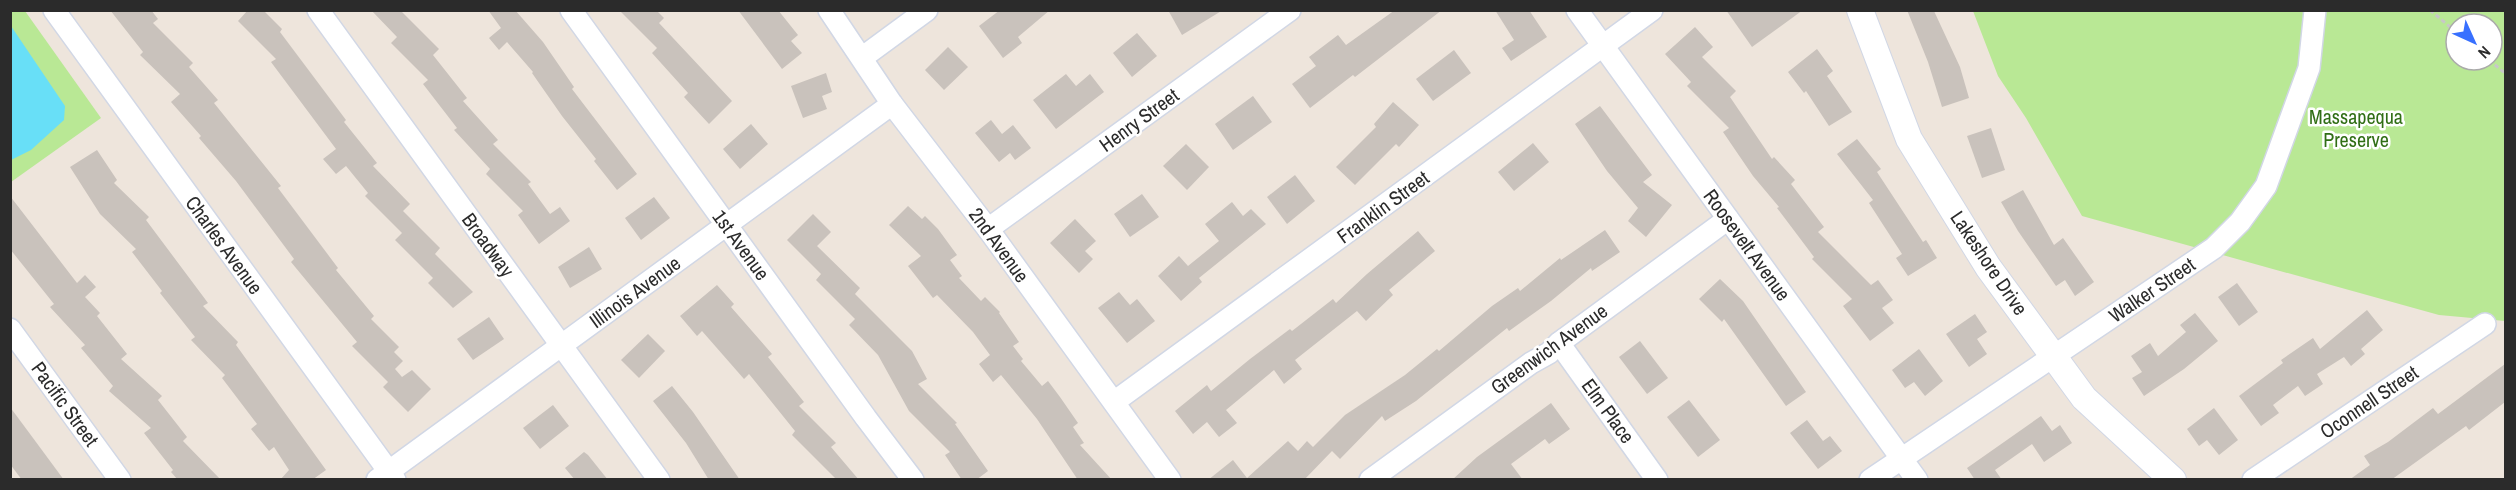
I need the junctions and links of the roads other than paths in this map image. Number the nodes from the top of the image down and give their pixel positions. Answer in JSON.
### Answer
{"nodes":[{"id":1,"x":54,"y":10,"type":"edge"},
{"id":2,"x":318,"y":10,"type":"edge"},
{"id":3,"x":571,"y":10,"type":"edge"},
{"id":4,"x":829,"y":10,"type":"edge"},
{"id":5,"x":927,"y":10,"type":"edge"},
{"id":6,"x":1290,"y":10,"type":"edge"},
{"id":7,"x":1577,"y":10,"type":"edge"},
{"id":8,"x":1652,"y":10,"type":"edge"},
{"id":9,"x":1860,"y":10,"type":"edge"},
{"id":10,"x":2315,"y":10,"type":"edge"},
{"id":11,"x":1603,"y":47,"type":"junction"},
{"id":12,"x":863,"y":57,"type":"junction"},
{"id":13,"x":892,"y":104,"type":"junction"},
{"id":14,"x":1728,"y":219,"type":"junction"},
{"id":15,"x":726,"y":225,"type":"junction"},
{"id":16,"x":988,"y":230,"type":"junction"},
{"id":17,"x":2485,"y":324,"type":"dead end"},
{"id":18,"x":10,"y":329,"type":"edge"},
{"id":19,"x":1558,"y":343,"type":"junction"},
{"id":20,"x":561,"y":345,"type":"junction"},
{"id":21,"x":2054,"y":356,"type":"junction"},
{"id":22,"x":1114,"y":402,"type":"junction"},
{"id":23,"x":1902,"y":458,"type":"junction"},
{"id":24,"x":1383,"y":476,"type":"edge"},
{"id":25,"x":387,"y":477,"type":"edge"},
{"id":26,"x":120,"y":480,"type":"edge"},
{"id":27,"x":658,"y":480,"type":"edge"},
{"id":28,"x":913,"y":480,"type":"edge"},
{"id":29,"x":1170,"y":480,"type":"edge"},
{"id":30,"x":1657,"y":480,"type":"edge"},
{"id":31,"x":1870,"y":480,"type":"edge"},
{"id":32,"x":1917,"y":480,"type":"edge"},
{"id":33,"x":2173,"y":480,"type":"edge"},
{"id":34,"x":2253,"y":480,"type":"edge"}],
"edges":[{"from":1,"to":25,"type":"street","name":"Charles Avenue"},
{"from":2,"to":20,"type":"street","name":"Broadway"},
{"from":3,"to":15,"type":"street","name":"1st Avenue"},
{"from":4,"to":12,"type":"street","name":"2nd Avenue"},
{"from":5,"to":12,"type":"street"},
{"from":6,"to":16,"type":"street","name":"Henry Street"},
{"from":7,"to":11,"type":"street","name":"Roosevelt Avenue"},
{"from":8,"to":11,"type":"street","name":"Franklin Street"},
{"from":9,"to":21,"type":"street","name":"Lakeshore Drive"},
{"from":10,"to":21,"type":"street","name":"Walker Street"},
{"from":11,"to":14,"type":"street","name":"Roosevelt Avenue"},
{"from":11,"to":22,"type":"street","name":"Franklin Street"},
{"from":12,"to":13,"type":"street","name":"2nd Avenue"},
{"from":13,"to":15,"type":"street","name":"Illinois Avenue"},
{"from":13,"to":16,"type":"street","name":"2nd Avenue"},
{"from":14,"to":19,"type":"street","name":"Greenwich Avenue"},
{"from":14,"to":23,"type":"street","name":"Roosevelt Avenue"},
{"from":15,"to":20,"type":"street","name":"Illinois Avenue"},
{"from":15,"to":28,"type":"street","name":"1st Avenue"},
{"from":16,"to":22,"type":"street","name":"2nd Avenue"},
{"from":17,"to":34,"type":"street","name":"Oconnell Street"},
{"from":18,"to":26,"type":"street","name":"Pacific Street"},
{"from":19,"to":24,"type":"street","name":"Greenwich Avenue"},
{"from":19,"to":30,"type":"street","name":"Elm Place"},
{"from":20,"to":25,"type":"street","name":"Illinois Avenue"},
{"from":20,"to":27,"type":"street","name":"Broadway"},
{"from":21,"to":23,"type":"street","name":"Walker Street"},
{"from":21,"to":33,"type":"street","name":"Lakeshore Drive"},
{"from":22,"to":29,"type":"street","name":"2nd Avenue"},
{"from":23,"to":31,"type":"street","name":"Walker Street"},
{"from":23,"to":32,"type":"street","name":"Roosevelt Avenue"}]}
